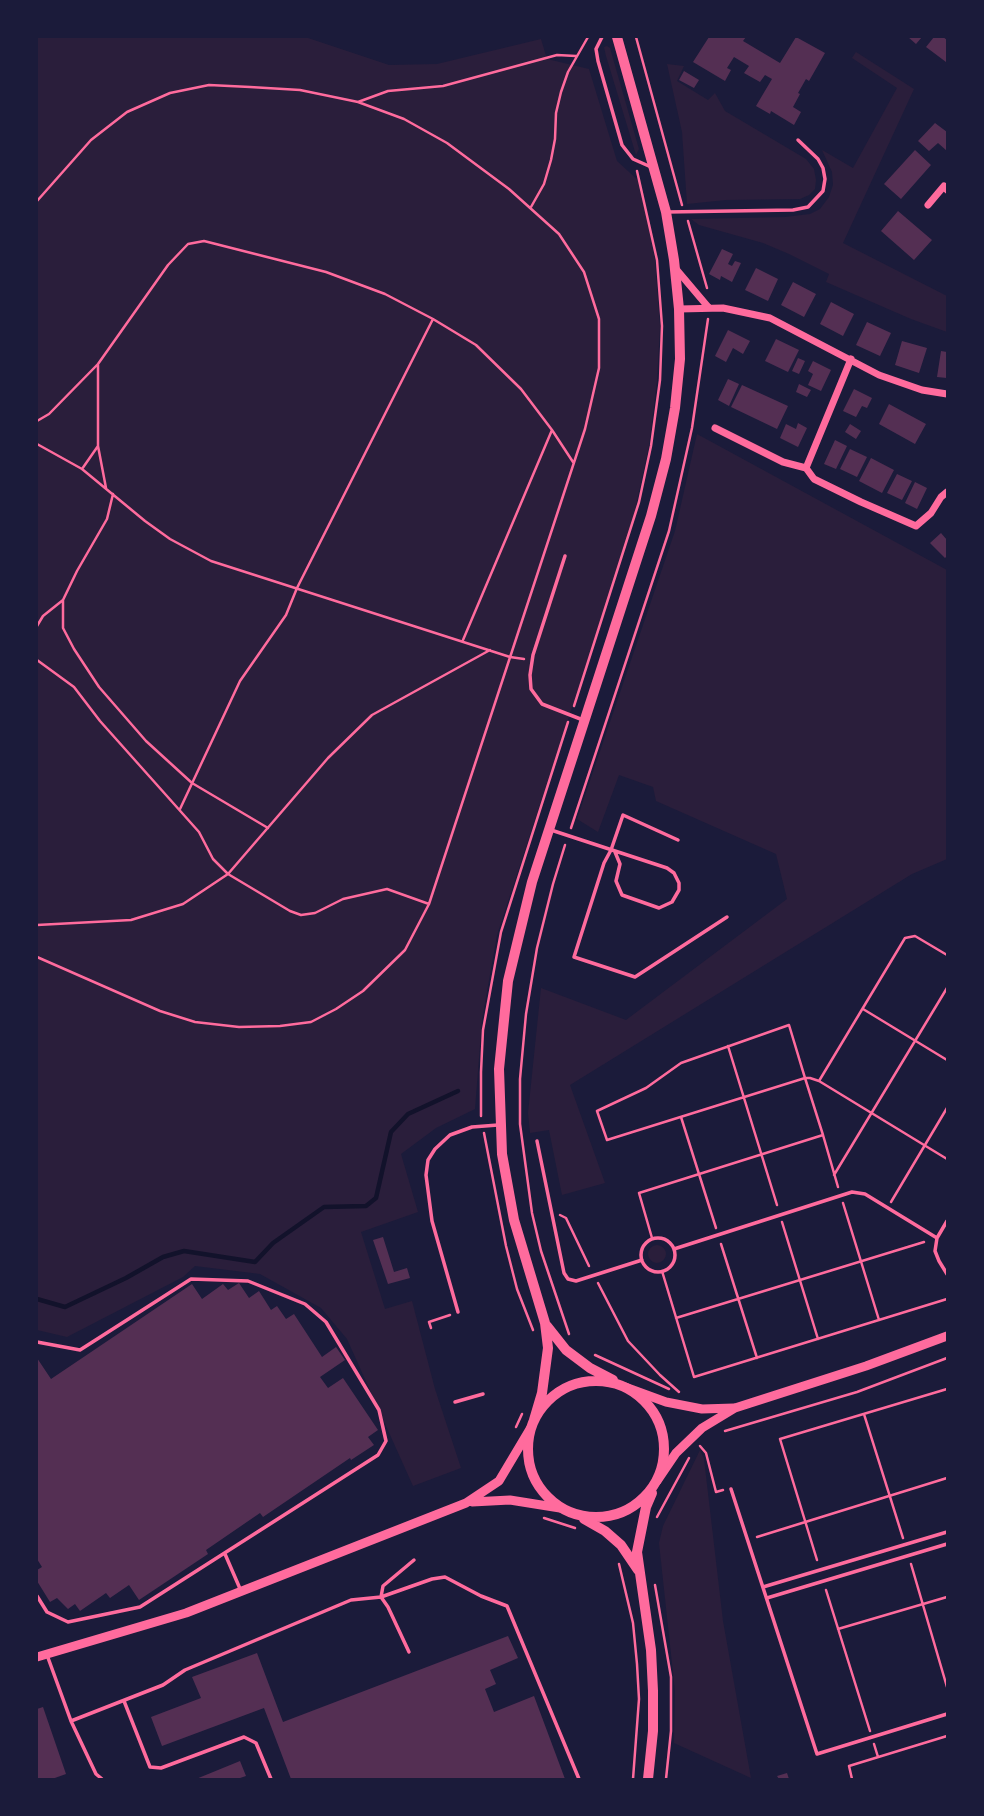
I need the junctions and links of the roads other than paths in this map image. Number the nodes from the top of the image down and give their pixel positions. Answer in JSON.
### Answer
{"nodes":[{"id":1,"x":602,"y":37,"type":"edge"},
{"id":2,"x":617,"y":37,"type":"edge"},
{"id":3,"x":798,"y":140,"type":"dead end"},
{"id":4,"x":653,"y":167,"type":"junction"},
{"id":5,"x":947,"y":190,"type":"edge"},
{"id":6,"x":928,"y":205,"type":"dead end"},
{"id":7,"x":666,"y":212,"type":"junction"},
{"id":8,"x":675,"y":269,"type":"junction"},
{"id":9,"x":709,"y":308,"type":"junction"},
{"id":10,"x":679,"y":309,"type":"junction"},
{"id":11,"x":851,"y":359,"type":"junction"},
{"id":12,"x":947,"y":394,"type":"edge"},
{"id":13,"x":715,"y":428,"type":"dead end"},
{"id":14,"x":806,"y":468,"type":"junction"},
{"id":15,"x":947,"y":492,"type":"edge"},
{"id":16,"x":565,"y":556,"type":"dead end"},
{"id":17,"x":585,"y":720,"type":"junction"},
{"id":18,"x":549,"y":830,"type":"junction"},
{"id":19,"x":678,"y":840,"type":"dead end"},
{"id":20,"x":613,"y":851,"type":"junction"},
{"id":21,"x":727,"y":917,"type":"dead end"},
{"id":22,"x":500,"y":1125,"type":"junction"},
{"id":23,"x":537,"y":1141,"type":"dead end"},
{"id":24,"x":947,"y":1221,"type":"edge"},
{"id":25,"x":937,"y":1238,"type":"junction"},
{"id":26,"x":674,"y":1249,"type":"junction"},
{"id":27,"x":642,"y":1260,"type":"junction"},
{"id":28,"x":947,"y":1274,"type":"edge"},
{"id":29,"x":458,"y":1312,"type":"road end"},
{"id":30,"x":545,"y":1323,"type":"junction"},
{"id":31,"x":947,"y":1336,"type":"edge"},
{"id":32,"x":37,"y":1342,"type":"edge"},
{"id":33,"x":624,"y":1386,"type":"junction"},
{"id":34,"x":483,"y":1394,"type":"dead end"},
{"id":35,"x":455,"y":1402,"type":"dead end"},
{"id":36,"x":735,"y":1408,"type":"junction"},
{"id":37,"x":532,"y":1424,"type":"junction"},
{"id":38,"x":656,"y":1482,"type":"junction"},
{"id":39,"x":732,"y":1489,"type":"road end"},
{"id":40,"x":466,"y":1503,"type":"junction"},
{"id":41,"x":560,"y":1508,"type":"junction"},
{"id":42,"x":576,"y":1515,"type":"junction"},
{"id":43,"x":947,"y":1532,"type":"edge"},
{"id":44,"x":947,"y":1544,"type":"edge"},
{"id":45,"x":225,"y":1554,"type":"junction"},
{"id":46,"x":414,"y":1560,"type":"dead end"},
{"id":47,"x":638,"y":1571,"type":"junction"},
{"id":48,"x":763,"y":1587,"type":"junction"},
{"id":49,"x":242,"y":1592,"type":"junction"},
{"id":50,"x":37,"y":1596,"type":"edge"},
{"id":51,"x":381,"y":1597,"type":"junction"},
{"id":52,"x":766,"y":1598,"type":"junction"},
{"id":53,"x":408,"y":1652,"type":"dead end"},
{"id":54,"x":47,"y":1655,"type":"junction"},
{"id":55,"x":37,"y":1657,"type":"edge"},
{"id":56,"x":124,"y":1701,"type":"junction"},
{"id":57,"x":947,"y":1714,"type":"edge"},
{"id":58,"x":71,"y":1721,"type":"junction"},
{"id":59,"x":102,"y":1779,"type":"edge"},
{"id":60,"x":271,"y":1779,"type":"edge"},
{"id":61,"x":579,"y":1779,"type":"edge"},
{"id":62,"x":648,"y":1779,"type":"edge"}],
"edges":[{"from":1,"to":4,"type":"lane"},
{"from":2,"to":4,"type":"main road"},
{"from":3,"to":7,"type":"lane"},
{"from":4,"to":7,"type":"main road"},
{"from":5,"to":6,"type":"street"},
{"from":7,"to":8,"type":"main road"},
{"from":8,"to":9,"type":"street"},
{"from":8,"to":10,"type":"main road"},
{"from":9,"to":10,"type":"street"},
{"from":9,"to":11,"type":"street"},
{"from":10,"to":17,"type":"main road"},
{"from":11,"to":12,"type":"street"},
{"from":11,"to":14,"type":"street"},
{"from":13,"to":14,"type":"street"},
{"from":14,"to":15,"type":"street"},
{"from":16,"to":17,"type":"lane"},
{"from":17,"to":18,"type":"main road"},
{"from":18,"to":20,"type":"lane"},
{"from":18,"to":22,"type":"main road"},
{"from":19,"to":20,"type":"lane"},
{"from":20,"to":20,"type":"lane"},
{"from":20,"to":21,"type":"lane"},
{"from":22,"to":29,"type":"lane"},
{"from":22,"to":30,"type":"main road"},
{"from":23,"to":27,"type":"lane"},
{"from":24,"to":25,"type":"lane"},
{"from":25,"to":26,"type":"lane"},
{"from":25,"to":28,"type":"lane"},
{"from":26,"to":27,"type":"lane"},
{"from":26,"to":27,"type":"lane"},
{"from":30,"to":33,"type":"main road"},
{"from":30,"to":37,"type":"main road"},
{"from":31,"to":36,"type":"street"},
{"from":32,"to":45,"type":"lane"},
{"from":33,"to":36,"type":"street"},
{"from":33,"to":37,"type":"main road"},
{"from":33,"to":38,"type":"main road"},
{"from":34,"to":35,"type":"lane"},
{"from":36,"to":38,"type":"street"},
{"from":37,"to":40,"type":"street"},
{"from":37,"to":41,"type":"main road"},
{"from":38,"to":42,"type":"main road"},
{"from":38,"to":47,"type":"main road"},
{"from":39,"to":48,"type":"lane"},
{"from":40,"to":41,"type":"street"},
{"from":40,"to":49,"type":"street"},
{"from":41,"to":42,"type":"main road"},
{"from":42,"to":47,"type":"main road"},
{"from":43,"to":48,"type":"lane"},
{"from":44,"to":52,"type":"lane"},
{"from":45,"to":49,"type":"lane"},
{"from":45,"to":50,"type":"lane"},
{"from":46,"to":51,"type":"lane"},
{"from":47,"to":62,"type":"main road"},
{"from":48,"to":52,"type":"lane"},
{"from":49,"to":54,"type":"street"},
{"from":51,"to":53,"type":"lane"},
{"from":51,"to":56,"type":"lane"},
{"from":51,"to":61,"type":"lane"},
{"from":52,"to":57,"type":"lane"},
{"from":54,"to":55,"type":"street"},
{"from":54,"to":58,"type":"lane"},
{"from":56,"to":58,"type":"lane"},
{"from":56,"to":60,"type":"lane"},
{"from":58,"to":59,"type":"lane"}]}
